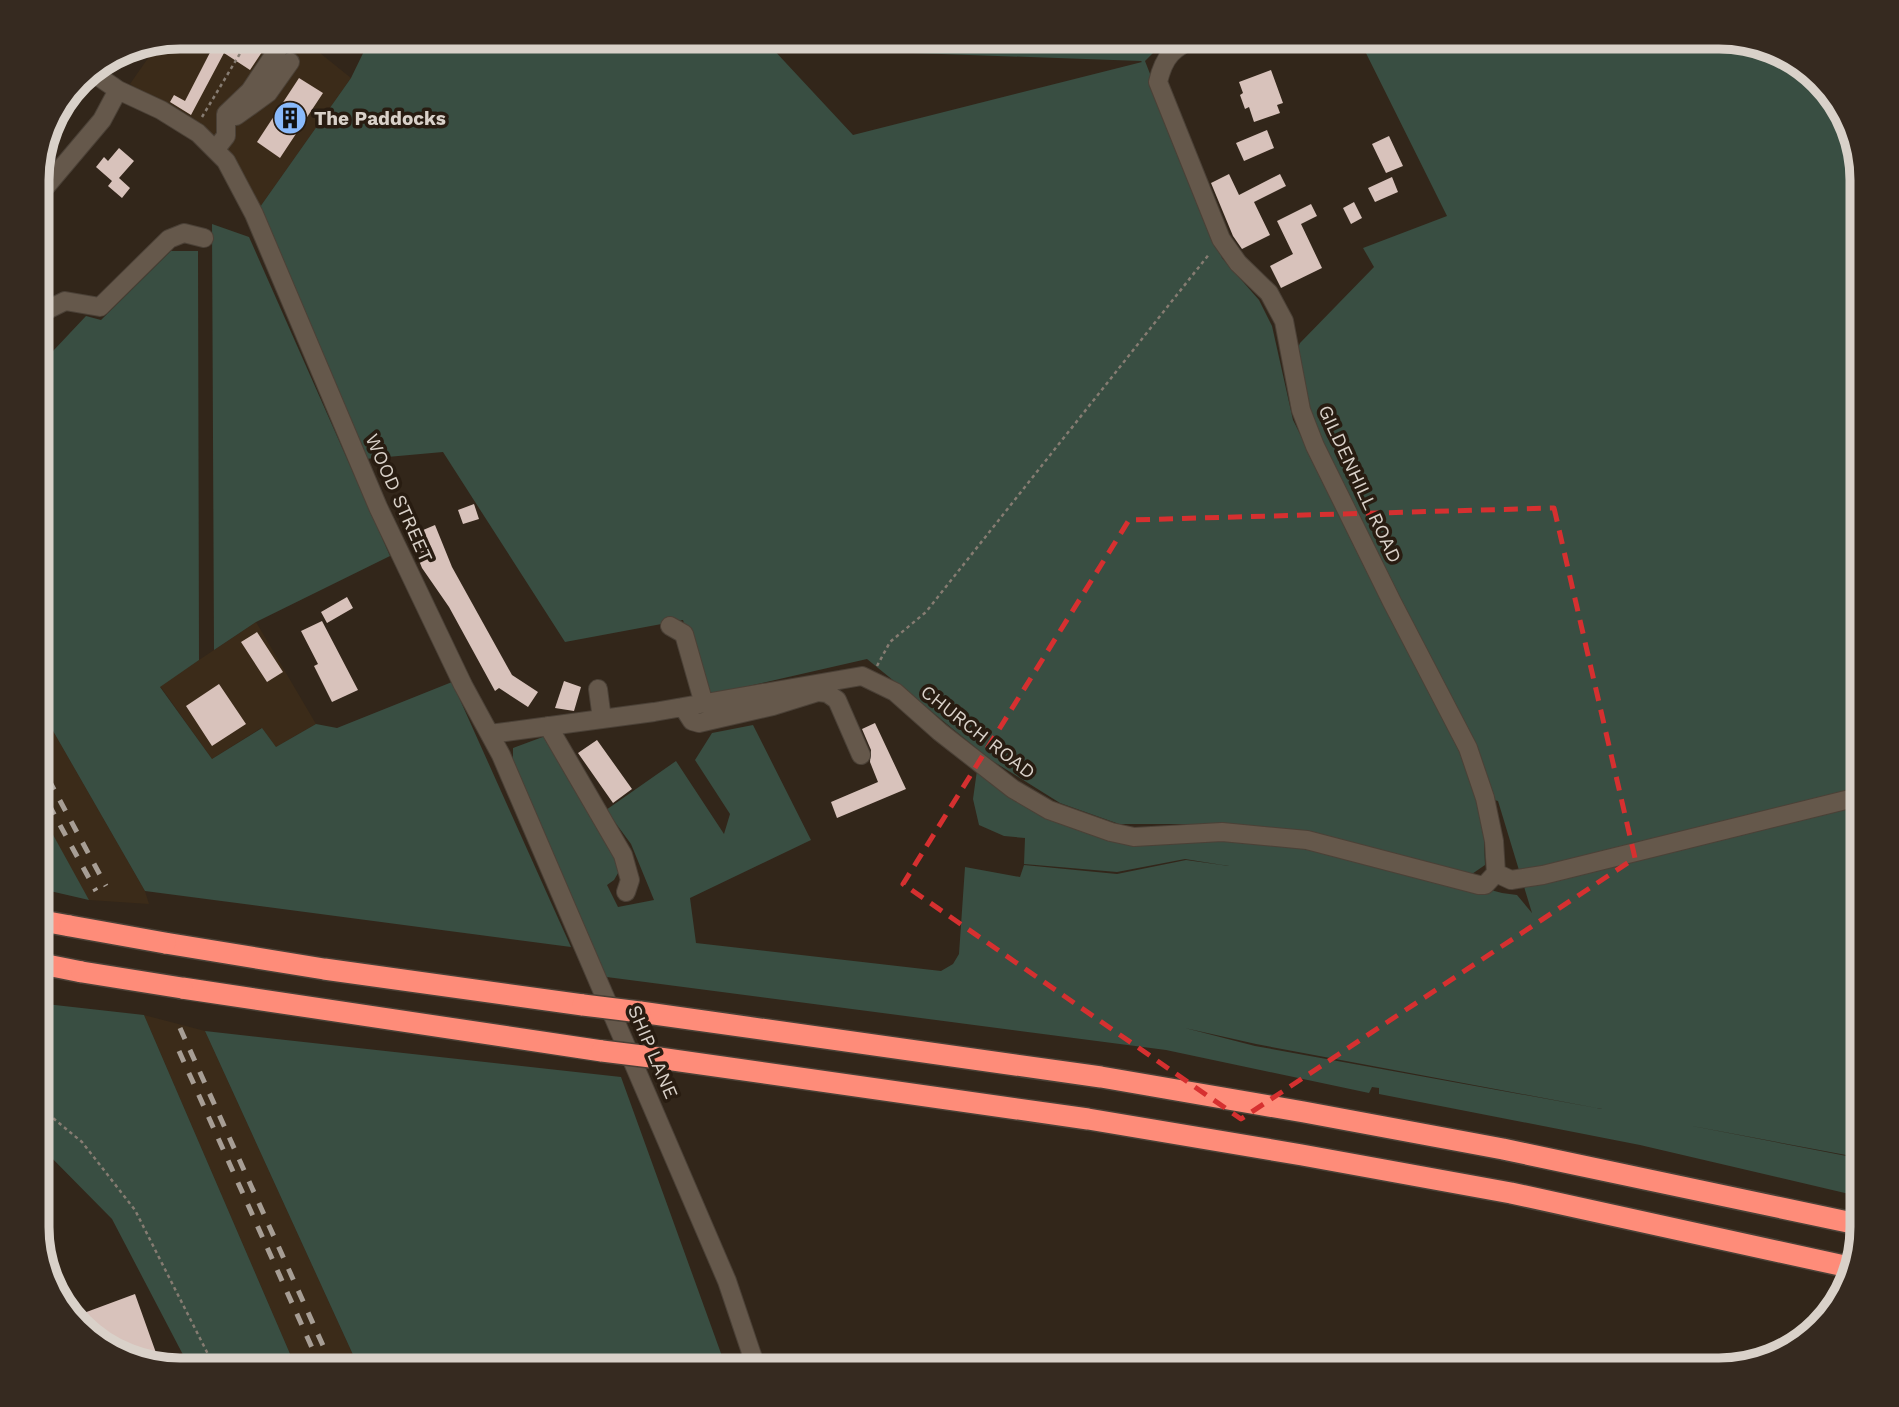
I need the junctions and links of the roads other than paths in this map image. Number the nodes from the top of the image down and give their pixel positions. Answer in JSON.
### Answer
{"nodes":[{"id":1,"x":278,"y":49,"type":"edge"},
{"id":2,"x":1175,"y":49,"type":"edge"},
{"id":3,"x":290,"y":62,"type":"dead end"},
{"id":4,"x":99,"y":77,"type":"edge"},
{"id":5,"x":118,"y":90,"type":"junction"},
{"id":6,"x":226,"y":127,"type":"junction"},
{"id":7,"x":215,"y":150,"type":"junction"},
{"id":8,"x":49,"y":183,"type":"edge"},
{"id":9,"x":204,"y":238,"type":"dead end"},
{"id":10,"x":49,"y":309,"type":"edge"},
{"id":11,"x":670,"y":626,"type":"dead end"},
{"id":12,"x":598,"y":689,"type":"dead end"},
{"id":13,"x":704,"y":704,"type":"junction"},
{"id":14,"x":683,"y":707,"type":"junction"},
{"id":15,"x":602,"y":719,"type":"junction"},
{"id":16,"x":548,"y":726,"type":"junction"},
{"id":17,"x":490,"y":734,"type":"junction"},
{"id":18,"x":501,"y":755,"type":"joint"},
{"id":19,"x":861,"y":755,"type":"dead end"},
{"id":20,"x":1850,"y":799,"type":"edge"},
{"id":21,"x":1496,"y":873,"type":"junction"},
{"id":22,"x":626,"y":892,"type":"dead end"},
{"id":23,"x":49,"y":922,"type":"edge"},
{"id":24,"x":49,"y":965,"type":"edge"},
{"id":25,"x":1850,"y":1222,"type":"edge"},
{"id":26,"x":1844,"y":1266,"type":"edge"},
{"id":27,"x":753,"y":1358,"type":"edge"}],
"edges":[{"from":1,"to":6,"type":"street"},
{"from":2,"to":21,"type":"street","name":"GILDENHILL ROAD"},
{"from":3,"to":6,"type":"street"},
{"from":4,"to":5,"type":"street","name":"WOOD STREET"},
{"from":5,"to":7,"type":"street","name":"WOOD STREET"},
{"from":5,"to":8,"type":"street"},
{"from":6,"to":7,"type":"street"},
{"from":7,"to":17,"type":"street","name":"WOOD STREET"},
{"from":9,"to":10,"type":"street"},
{"from":11,"to":13,"type":"street"},
{"from":12,"to":15,"type":"street"},
{"from":13,"to":14,"type":"street"},
{"from":13,"to":21,"type":"street","name":"CHURCH ROAD"},
{"from":14,"to":15,"type":"street"},
{"from":14,"to":19,"type":"street"},
{"from":15,"to":16,"type":"street"},
{"from":16,"to":17,"type":"street"},
{"from":16,"to":22,"type":"street"},
{"from":17,"to":18,"type":"street","name":"WOOD STREET"},
{"from":18,"to":27,"type":"street","name":"SHIP LANE"},
{"from":20,"to":21,"type":"street"},
{"from":23,"to":25,"type":"highway","bridge":true},
{"from":24,"to":26,"type":"highway","bridge":true}]}
